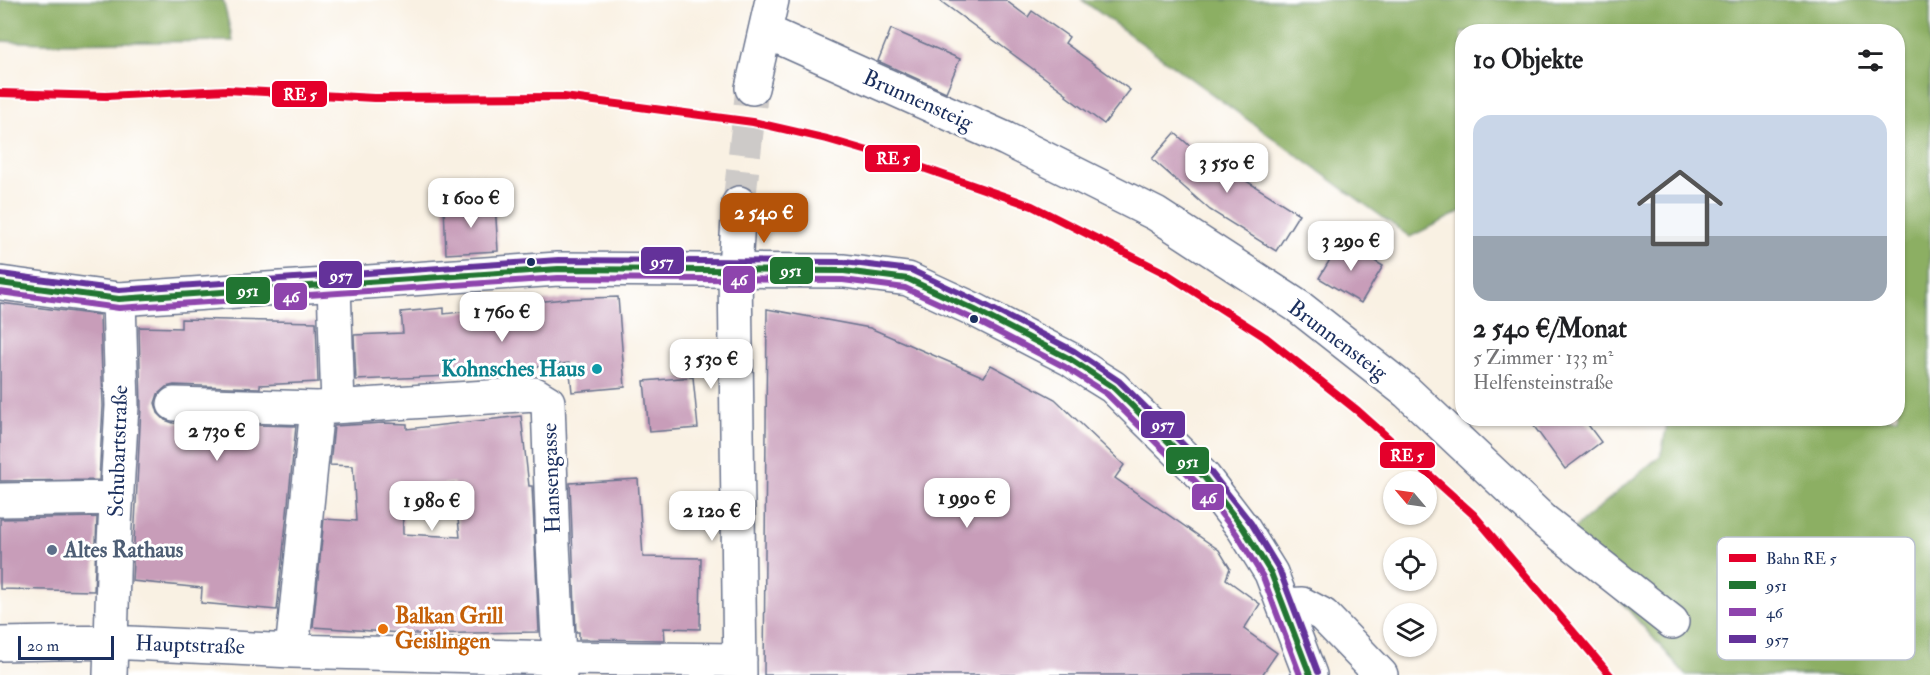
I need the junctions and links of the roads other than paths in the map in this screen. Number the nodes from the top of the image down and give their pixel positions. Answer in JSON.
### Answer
{"nodes":[{"id":1,"x":772,"y":0,"type":"edge"},
{"id":2,"x":765,"y":32,"type":"junction"},
{"id":3,"x":752,"y":88,"type":"tunnel mouth"},
{"id":4,"x":739,"y":203,"type":"tunnel mouth"},
{"id":5,"x":735,"y":269,"type":"junction"},
{"id":6,"x":0,"y":283,"type":"edge"},
{"id":7,"x":334,"y":285,"type":"junction"},
{"id":8,"x":119,"y":299,"type":"junction"},
{"id":9,"x":174,"y":404,"type":"dead end"},
{"id":10,"x":327,"y":407,"type":"junction"},
{"id":11,"x":117,"y":498,"type":"junction"},
{"id":12,"x":0,"y":500,"type":"edge"},
{"id":13,"x":1284,"y":605,"type":"junction"},
{"id":14,"x":1672,"y":622,"type":"dead end"},
{"id":15,"x":110,"y":642,"type":"junction"},
{"id":16,"x":0,"y":644,"type":"edge"},
{"id":17,"x":292,"y":651,"type":"junction"},
{"id":18,"x":329,"y":663,"type":"edge"},
{"id":19,"x":560,"y":667,"type":"edge"},
{"id":20,"x":740,"y":668,"type":"edge"},
{"id":21,"x":110,"y":675,"type":"edge"},
{"id":22,"x":1310,"y":675,"type":"edge"},
{"id":23,"x":1381,"y":675,"type":"edge"}],
"edges":[{"from":1,"to":2,"type":"street"},
{"from":2,"to":3,"type":"street"},
{"from":2,"to":14,"type":"street","name":"Brunnensteig"},
{"from":4,"to":5,"type":"street"},
{"from":5,"to":7,"type":"street"},
{"from":5,"to":13,"type":"street"},
{"from":5,"to":20,"type":"street"},
{"from":6,"to":8,"type":"street"},
{"from":7,"to":8,"type":"street"},
{"from":7,"to":10,"type":"street"},
{"from":8,"to":11,"type":"street","name":"Schubartstraße"},
{"from":9,"to":10,"type":"street","name":"Hansengasse"},
{"from":10,"to":17,"type":"street"},
{"from":10,"to":19,"type":"street","name":"Hansengasse"},
{"from":11,"to":12,"type":"street"},
{"from":11,"to":15,"type":"street","name":"Schubartstraße"},
{"from":13,"to":22,"type":"street"},
{"from":13,"to":23,"type":"street"},
{"from":15,"to":16,"type":"street","name":"Hauptstraße"},
{"from":15,"to":17,"type":"street","name":"Hauptstraße"},
{"from":15,"to":21,"type":"street","name":"Schubartstraße"},
{"from":17,"to":18,"type":"street","name":"Hauptstraße"},
{"from":18,"to":19,"type":"street","name":"Hauptstraße"},
{"from":19,"to":20,"type":"street","name":"Hauptstraße"}]}
